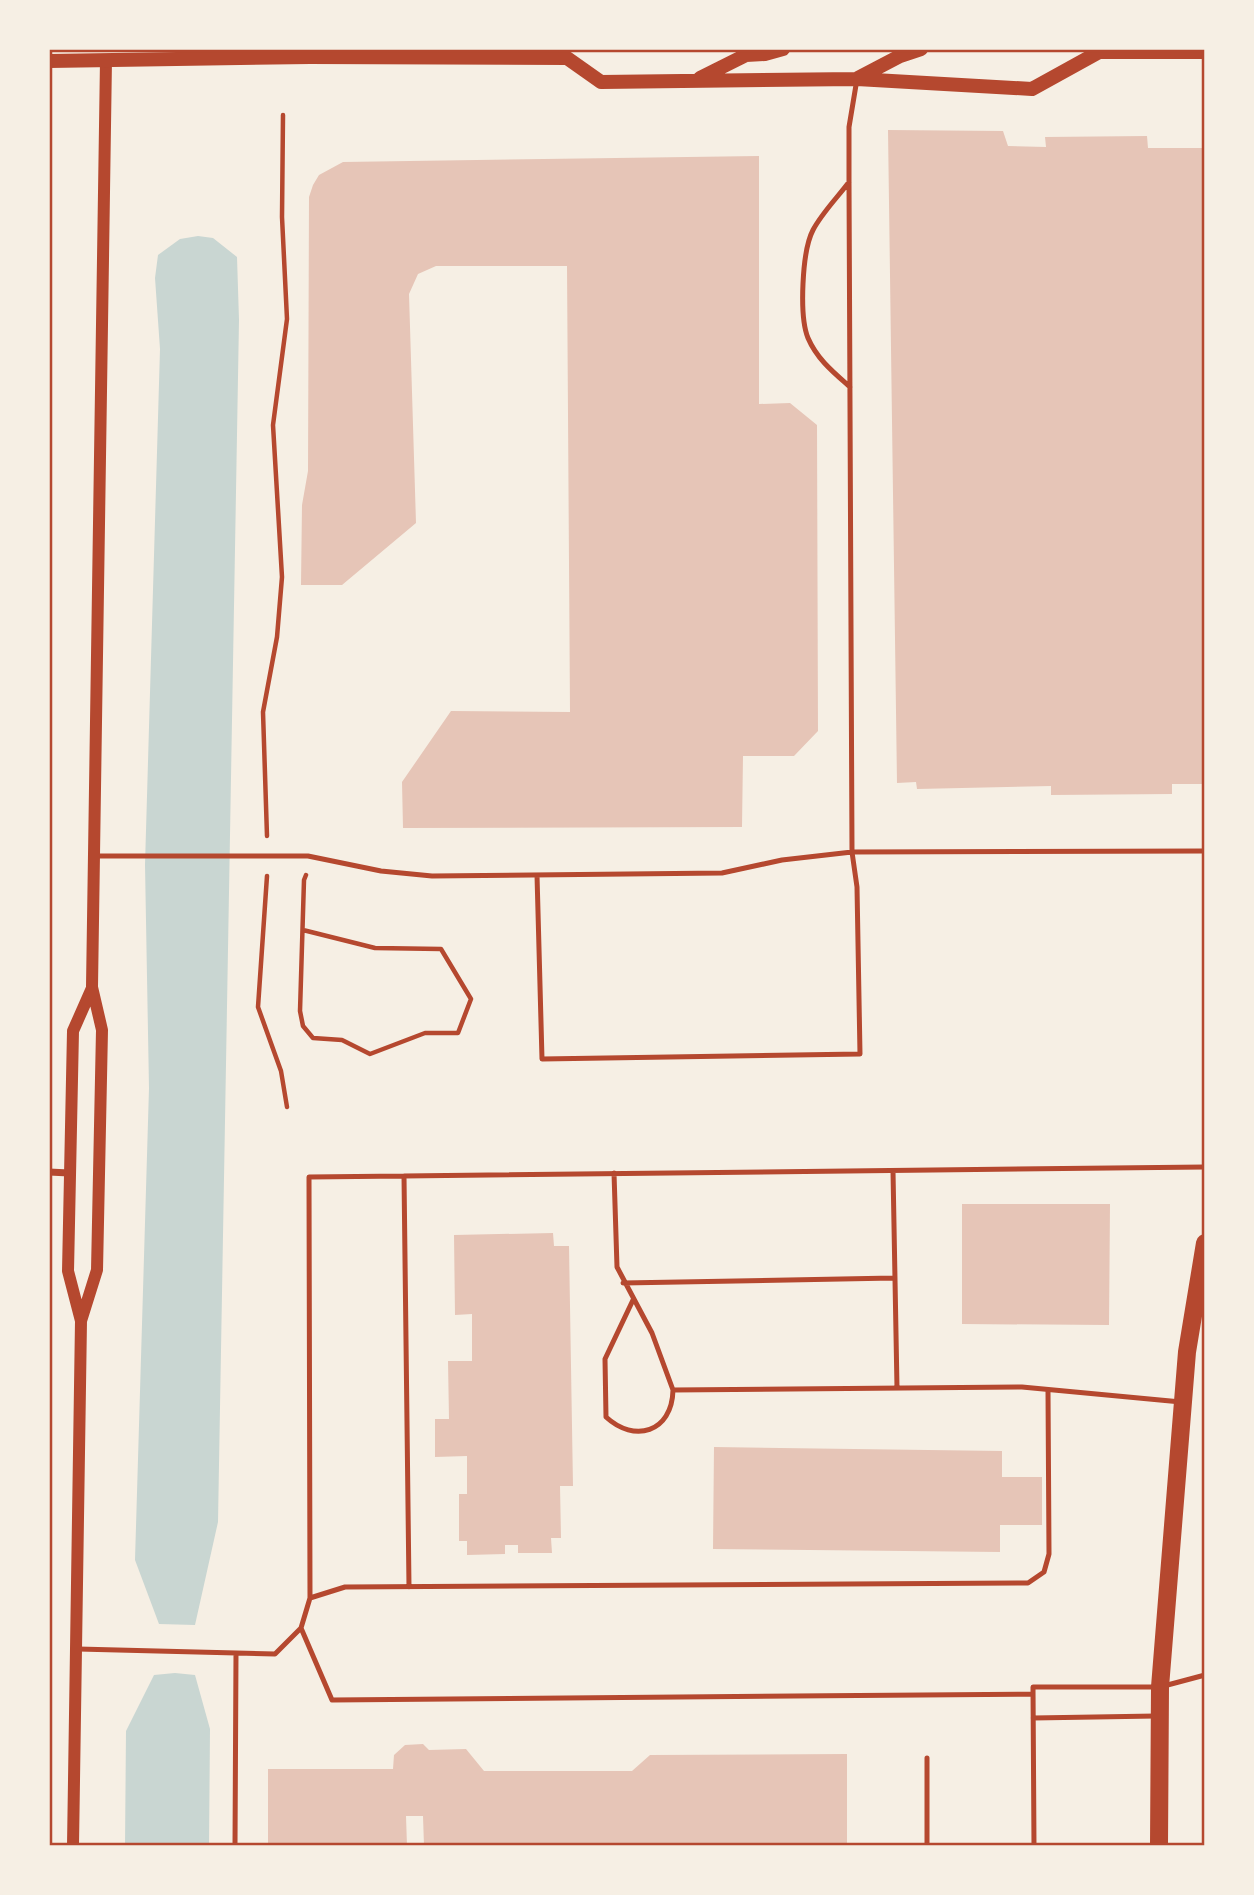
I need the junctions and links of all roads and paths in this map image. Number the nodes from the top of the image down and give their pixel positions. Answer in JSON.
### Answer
{"nodes":[{"id":1,"x":783,"y":49,"type":"edge"},
{"id":2,"x":921,"y":49,"type":"edge"},
{"id":3,"x":1094,"y":51,"type":"edge"},
{"id":4,"x":1205,"y":52,"type":"edge"},
{"id":5,"x":310,"y":53,"type":"edge"},
{"id":6,"x":106,"y":54,"type":"edge"},
{"id":7,"x":573,"y":54,"type":"edge"},
{"id":8,"x":49,"y":61,"type":"edge"},
{"id":9,"x":857,"y":79,"type":"junction"},
{"id":10,"x":696,"y":80,"type":"junction"},
{"id":11,"x":283,"y":116,"type":"dead end"},
{"id":12,"x":849,"y":182,"type":"junction"},
{"id":13,"x":850,"y":388,"type":"junction"},
{"id":14,"x":267,"y":836,"type":"dead end"},
{"id":15,"x":1205,"y":850,"type":"edge"},
{"id":16,"x":852,"y":852,"type":"junction"},
{"id":17,"x":95,"y":856,"type":"junction"},
{"id":18,"x":307,"y":874,"type":"dead end"},
{"id":19,"x":537,"y":875,"type":"junction"},
{"id":20,"x":267,"y":876,"type":"dead end"},
{"id":21,"x":303,"y":929,"type":"junction"},
{"id":22,"x":92,"y":987,"type":"junction"},
{"id":23,"x":287,"y":1107,"type":"dead end"},
{"id":24,"x":1205,"y":1167,"type":"edge"},
{"id":25,"x":893,"y":1171,"type":"junction"},
{"id":26,"x":49,"y":1172,"type":"edge"},
{"id":27,"x":69,"y":1173,"type":"junction"},
{"id":28,"x":614,"y":1173,"type":"junction"},
{"id":29,"x":404,"y":1176,"type":"junction"},
{"id":30,"x":1205,"y":1243,"type":"edge"},
{"id":31,"x":894,"y":1278,"type":"junction"},
{"id":32,"x":623,"y":1283,"type":"junction"},
{"id":33,"x":633,"y":1300,"type":"junction"},
{"id":34,"x":81,"y":1321,"type":"junction"},
{"id":35,"x":897,"y":1388,"type":"junction"},
{"id":36,"x":673,"y":1390,"type":"junction"},
{"id":37,"x":1048,"y":1391,"type":"junction"},
{"id":38,"x":1183,"y":1402,"type":"junction"},
{"id":39,"x":409,"y":1587,"type":"junction"},
{"id":40,"x":310,"y":1598,"type":"junction"},
{"id":41,"x":301,"y":1628,"type":"junction"},
{"id":42,"x":78,"y":1649,"type":"junction"},
{"id":43,"x":236,"y":1653,"type":"junction"},
{"id":44,"x":1205,"y":1675,"type":"edge"},
{"id":45,"x":1160,"y":1687,"type":"junction"},
{"id":46,"x":1033,"y":1695,"type":"junction"},
{"id":47,"x":1160,"y":1716,"type":"junction"},
{"id":48,"x":1033,"y":1718,"type":"junction"},
{"id":49,"x":927,"y":1758,"type":"dead end"},
{"id":50,"x":73,"y":1846,"type":"edge"},
{"id":51,"x":235,"y":1846,"type":"edge"},
{"id":52,"x":927,"y":1846,"type":"edge"},
{"id":53,"x":1034,"y":1846,"type":"edge"},
{"id":54,"x":1159,"y":1846,"type":"edge"}],
"edges":[{"from":1,"to":10,"type":"main road"},
{"from":2,"to":9,"type":"main road"},
{"from":3,"to":4,"type":"main road"},
{"from":3,"to":9,"type":"main road"},
{"from":5,"to":6,"type":"main road"},
{"from":5,"to":7,"type":"main road"},
{"from":6,"to":8,"type":"main road"},
{"from":6,"to":17,"type":"street"},
{"from":7,"to":10,"type":"main road"},
{"from":9,"to":10,"type":"main road"},
{"from":9,"to":12,"type":"lane"},
{"from":11,"to":14,"type":"path"},
{"from":12,"to":13,"type":"lane"},
{"from":12,"to":13,"type":"lane"},
{"from":13,"to":16,"type":"lane"},
{"from":15,"to":16,"type":"lane"},
{"from":16,"to":19,"type":"lane"},
{"from":16,"to":19,"type":"lane"},
{"from":17,"to":19,"type":"lane"},
{"from":17,"to":22,"type":"street"},
{"from":18,"to":21,"type":"path"},
{"from":20,"to":23,"type":"path"},
{"from":21,"to":21,"type":"path"},
{"from":22,"to":27,"type":"street"},
{"from":22,"to":34,"type":"street"},
{"from":24,"to":25,"type":"lane"},
{"from":25,"to":28,"type":"lane"},
{"from":25,"to":31,"type":"lane"},
{"from":26,"to":27,"type":"street"},
{"from":27,"to":34,"type":"street"},
{"from":28,"to":29,"type":"lane"},
{"from":28,"to":32,"type":"lane"},
{"from":29,"to":39,"type":"lane"},
{"from":29,"to":40,"type":"lane"},
{"from":30,"to":38,"type":"main road"},
{"from":31,"to":32,"type":"lane"},
{"from":31,"to":35,"type":"lane"},
{"from":32,"to":33,"type":"lane"},
{"from":33,"to":36,"type":"lane"},
{"from":33,"to":36,"type":"lane"},
{"from":34,"to":42,"type":"street"},
{"from":35,"to":36,"type":"lane"},
{"from":35,"to":37,"type":"lane"},
{"from":37,"to":38,"type":"lane"},
{"from":37,"to":39,"type":"lane"},
{"from":38,"to":45,"type":"main road"},
{"from":39,"to":40,"type":"lane"},
{"from":40,"to":41,"type":"lane"},
{"from":41,"to":43,"type":"lane"},
{"from":41,"to":46,"type":"lane"},
{"from":42,"to":43,"type":"lane"},
{"from":42,"to":50,"type":"street"},
{"from":43,"to":51,"type":"lane"},
{"from":44,"to":45,"type":"lane"},
{"from":45,"to":46,"type":"lane"},
{"from":45,"to":47,"type":"main road"},
{"from":46,"to":48,"type":"lane"},
{"from":47,"to":48,"type":"lane"},
{"from":47,"to":54,"type":"main road"},
{"from":48,"to":53,"type":"lane"},
{"from":49,"to":52,"type":"lane"}]}
